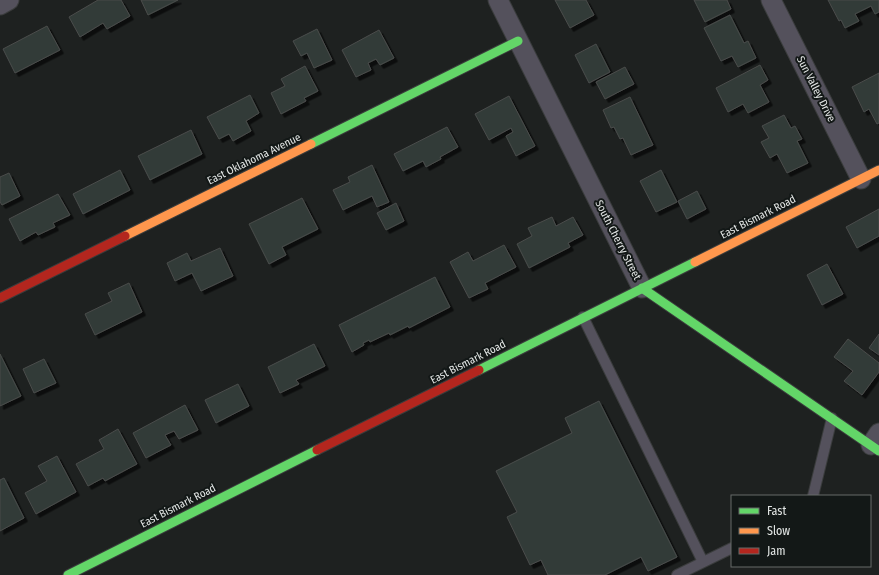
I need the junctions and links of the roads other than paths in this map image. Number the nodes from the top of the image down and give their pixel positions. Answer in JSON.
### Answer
{"nodes":[{"id":1,"x":9,"y":0,"type":"edge"},
{"id":2,"x":498,"y":0,"type":"edge"},
{"id":3,"x":771,"y":0,"type":"edge"},
{"id":4,"x":0,"y":5,"type":"edge"},
{"id":5,"x":518,"y":41,"type":"junction"},
{"id":6,"x":879,"y":170,"type":"edge"},
{"id":7,"x":861,"y":179,"type":"junction"},
{"id":8,"x":642,"y":288,"type":"junction"},
{"id":9,"x":0,"y":298,"type":"edge"},
{"id":10,"x":583,"y":317,"type":"junction"},
{"id":11,"x":832,"y":418,"type":"junction"},
{"id":12,"x":876,"y":443,"type":"edge"},
{"id":13,"x":813,"y":495,"type":"edge"},
{"id":14,"x":731,"y":548,"type":"edge"},
{"id":15,"x":703,"y":562,"type":"junction"},
{"id":16,"x":68,"y":575,"type":"edge"},
{"id":17,"x":677,"y":575,"type":"edge"}],
"edges":[{"from":1,"to":4,"type":"street"},
{"from":2,"to":5,"type":"street","name":"South Cherry Street"},
{"from":3,"to":7,"type":"street","name":"Sun Valley Drive"},
{"from":5,"to":8,"type":"street","name":"South Cherry Street"},
{"from":5,"to":9,"type":"street","name":"East Oklahoma Avenue"},
{"from":6,"to":7,"type":"street","name":"East Bismark Road"},
{"from":7,"to":8,"type":"street","name":"East Bismark Road"},
{"from":8,"to":10,"type":"street","name":"East Bismark Road"},
{"from":8,"to":11,"type":"street","name":"South Cherry Street"},
{"from":10,"to":15,"type":"lane"},
{"from":10,"to":16,"type":"street","name":"East Bismark Road"},
{"from":11,"to":12,"type":"street","name":"South Cherry Street"},
{"from":11,"to":13,"type":"lane"},
{"from":14,"to":15,"type":"lane"},
{"from":15,"to":17,"type":"lane"}]}
